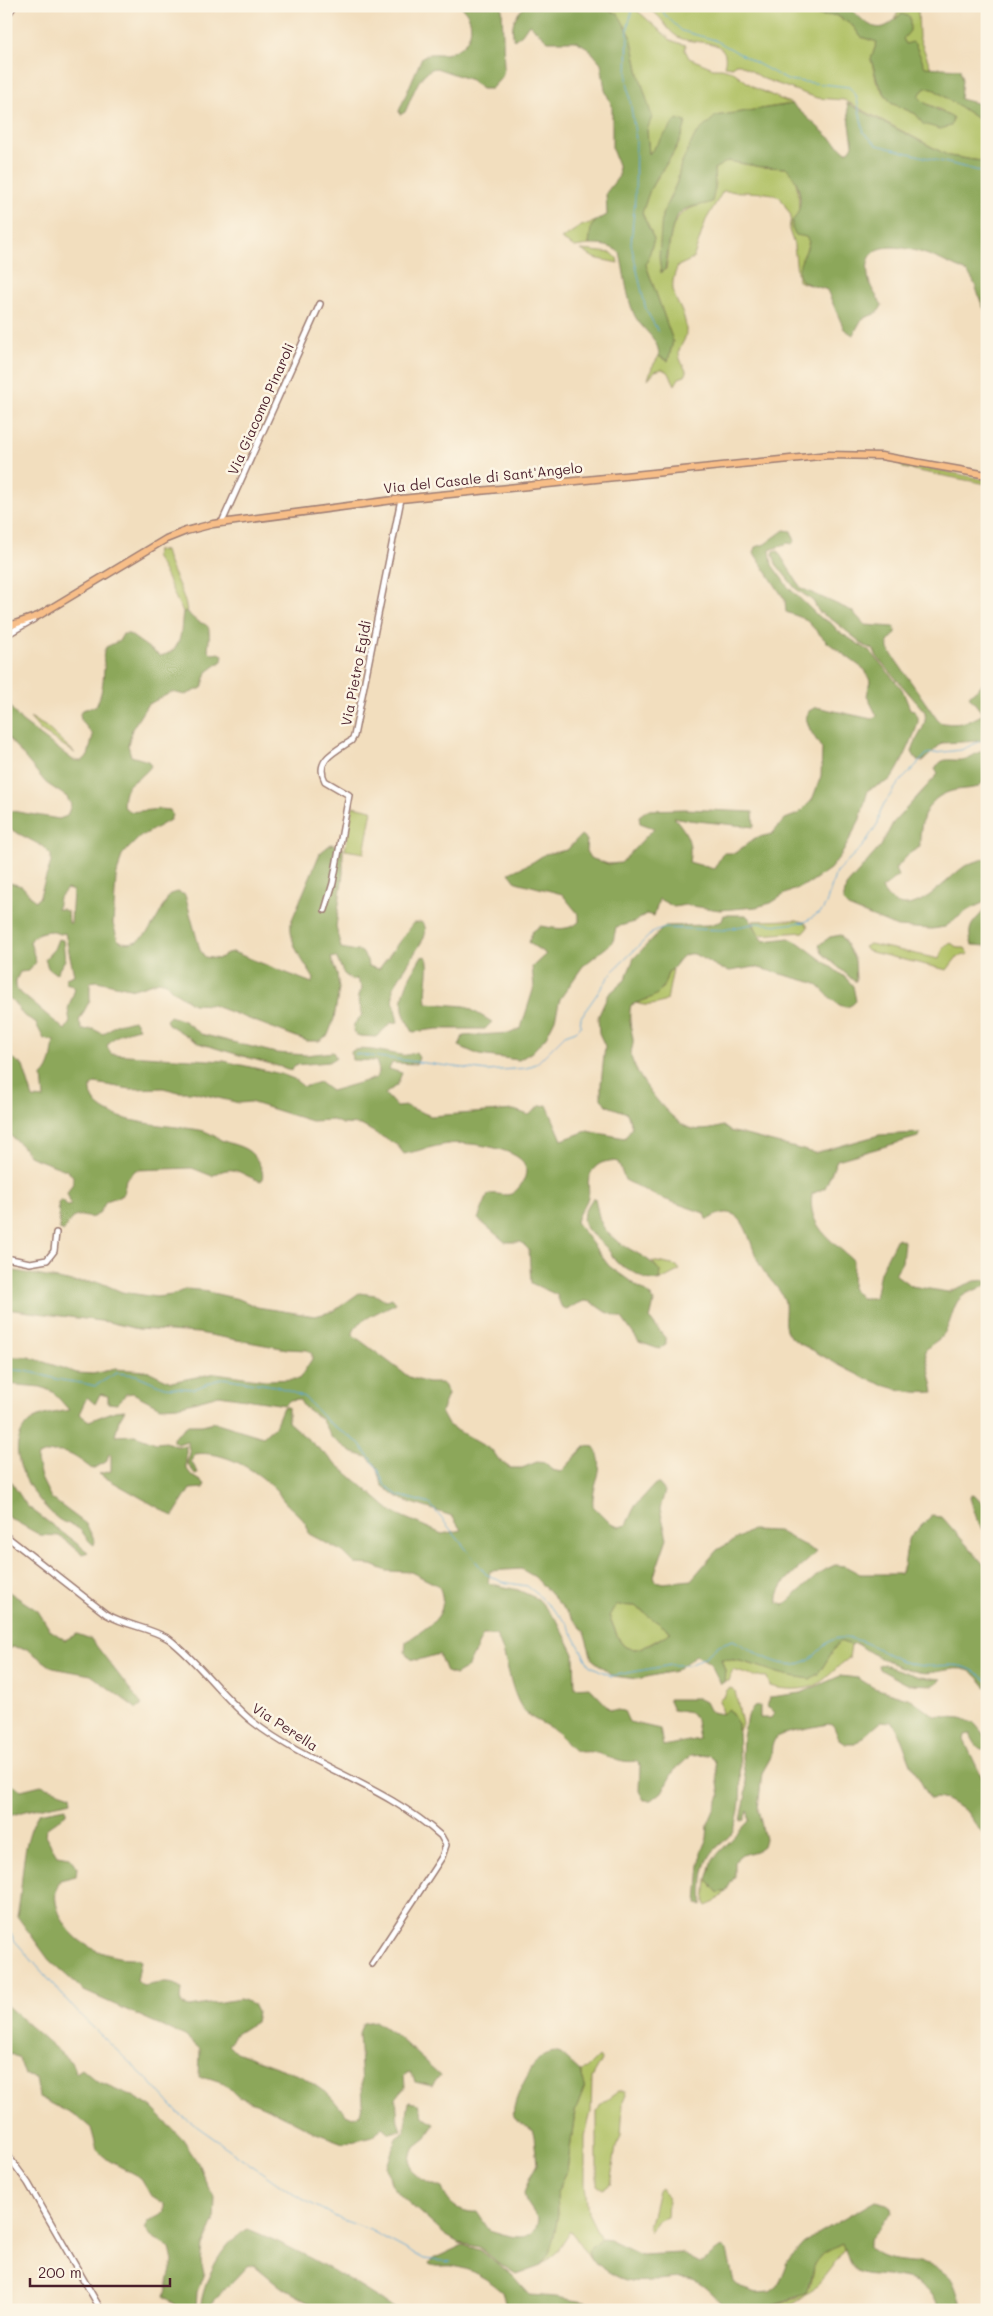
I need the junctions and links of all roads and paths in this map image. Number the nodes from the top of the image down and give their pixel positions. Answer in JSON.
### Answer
{"nodes":[{"id":1,"x":14,"y":6,"type":"edge"},
{"id":2,"x":6,"y":18,"type":"edge"},
{"id":3,"x":320,"y":304,"type":"dead end"},
{"id":4,"x":987,"y":475,"type":"edge"},
{"id":5,"x":400,"y":499,"type":"junction"},
{"id":6,"x":224,"y":523,"type":"junction"},
{"id":7,"x":38,"y":616,"type":"junction"},
{"id":8,"x":6,"y":627,"type":"edge"},
{"id":9,"x":6,"y":635,"type":"edge"},
{"id":10,"x":326,"y":910,"type":"dead end"},
{"id":11,"x":56,"y":1233,"type":"dead end"},
{"id":12,"x":6,"y":1258,"type":"edge"},
{"id":13,"x":6,"y":1536,"type":"edge"},
{"id":14,"x":372,"y":1964,"type":"dead end"},
{"id":15,"x":6,"y":2153,"type":"edge"},
{"id":16,"x":101,"y":2310,"type":"edge"}],
"edges":[{"from":1,"to":2,"type":"street"},
{"from":3,"to":6,"type":"street","name":"Via Giacomo Pinaroli"},
{"from":4,"to":5,"type":"main road","name":"Via del Casale di Sant'Angelo"},
{"from":5,"to":6,"type":"main road","name":"Via del Casale di Sant'Angelo"},
{"from":5,"to":10,"type":"street","name":"Via Pietro Egidi"},
{"from":6,"to":7,"type":"main road","name":"Via del Casale di Sant'Angelo"},
{"from":7,"to":8,"type":"main road","name":"Via del Casale di Sant'Angelo"},
{"from":7,"to":9,"type":"street"},
{"from":11,"to":12,"type":"street"},
{"from":13,"to":14,"type":"street","name":"Via Perella"},
{"from":15,"to":16,"type":"street"}]}
